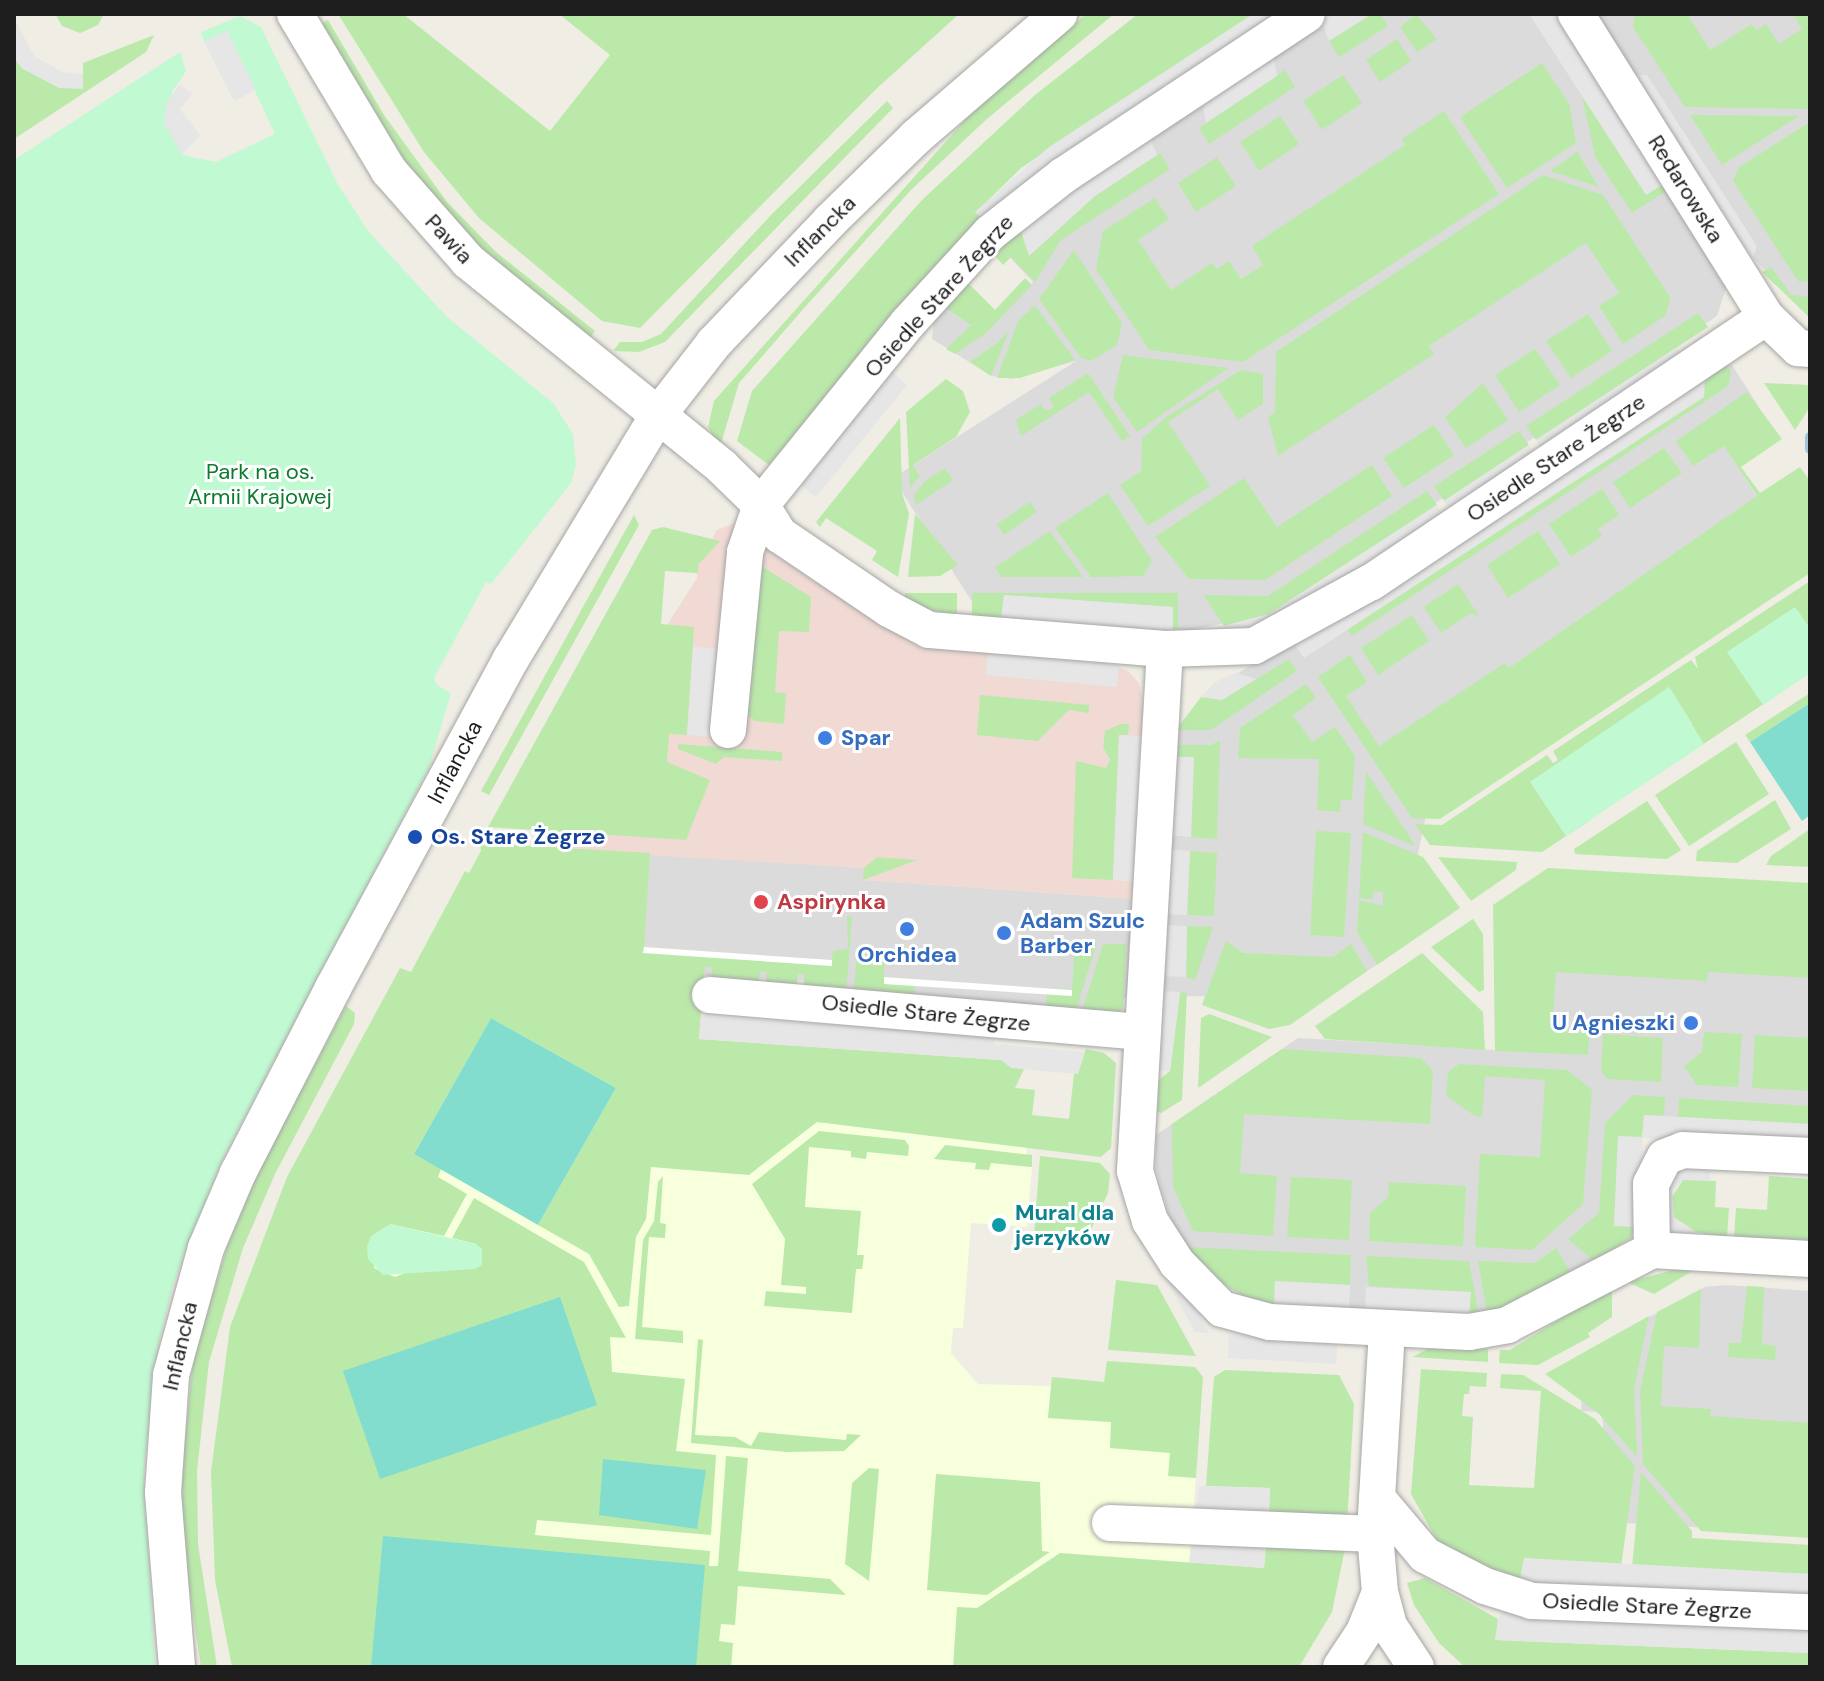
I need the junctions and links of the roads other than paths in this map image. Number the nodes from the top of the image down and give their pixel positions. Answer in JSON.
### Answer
{"nodes":[{"id":1,"x":295,"y":14,"type":"edge"},
{"id":2,"x":1059,"y":14,"type":"edge"},
{"id":3,"x":1307,"y":14,"type":"edge"},
{"id":4,"x":1576,"y":14,"type":"edge"},
{"id":5,"x":1766,"y":317,"type":"junction"},
{"id":6,"x":1810,"y":349,"type":"edge"},
{"id":7,"x":658,"y":415,"type":"junction"},
{"id":8,"x":761,"y":505,"type":"junction"},
{"id":9,"x":1165,"y":649,"type":"junction"},
{"id":10,"x":728,"y":730,"type":"dead end"},
{"id":11,"x":710,"y":995,"type":"dead end"},
{"id":12,"x":1142,"y":1032,"type":"junction"},
{"id":13,"x":1810,"y":1156,"type":"edge"},
{"id":14,"x":1652,"y":1250,"type":"junction"},
{"id":15,"x":1810,"y":1259,"type":"edge"},
{"id":16,"x":1387,"y":1330,"type":"junction"},
{"id":17,"x":1377,"y":1498,"type":"junction"},
{"id":18,"x":1110,"y":1523,"type":"dead end"},
{"id":19,"x":1375,"y":1534,"type":"junction"},
{"id":20,"x":1380,"y":1592,"type":"junction"},
{"id":21,"x":1810,"y":1612,"type":"edge"},
{"id":22,"x":177,"y":1667,"type":"edge"},
{"id":23,"x":1341,"y":1667,"type":"edge"},
{"id":24,"x":1416,"y":1667,"type":"edge"}],
"edges":[{"from":1,"to":7,"type":"street","name":"Pawia"},
{"from":2,"to":7,"type":"street","name":"Inflancka"},
{"from":3,"to":8,"type":"street","name":"Osiedle Stare Żegrze"},
{"from":4,"to":5,"type":"street","name":"Redarowska"},
{"from":5,"to":6,"type":"street","name":"Redarowska"},
{"from":5,"to":9,"type":"street","name":"Osiedle Stare Żegrze"},
{"from":7,"to":8,"type":"street","name":"Osiedle Stare Żegrze"},
{"from":7,"to":22,"type":"street","name":"Inflancka"},
{"from":8,"to":9,"type":"street","name":"Osiedle Stare Żegrze"},
{"from":8,"to":10,"type":"street","name":"Osiedle Stare Żegrze"},
{"from":9,"to":12,"type":"street"},
{"from":11,"to":12,"type":"street","name":"Osiedle Stare Żegrze"},
{"from":12,"to":16,"type":"street"},
{"from":13,"to":14,"type":"street"},
{"from":14,"to":15,"type":"street"},
{"from":14,"to":16,"type":"street"},
{"from":16,"to":17,"type":"street"},
{"from":17,"to":19,"type":"street"},
{"from":17,"to":21,"type":"street","name":"Osiedle Stare Żegrze"},
{"from":18,"to":19,"type":"street"},
{"from":19,"to":20,"type":"street"},
{"from":20,"to":23,"type":"street"},
{"from":20,"to":24,"type":"street"}]}
